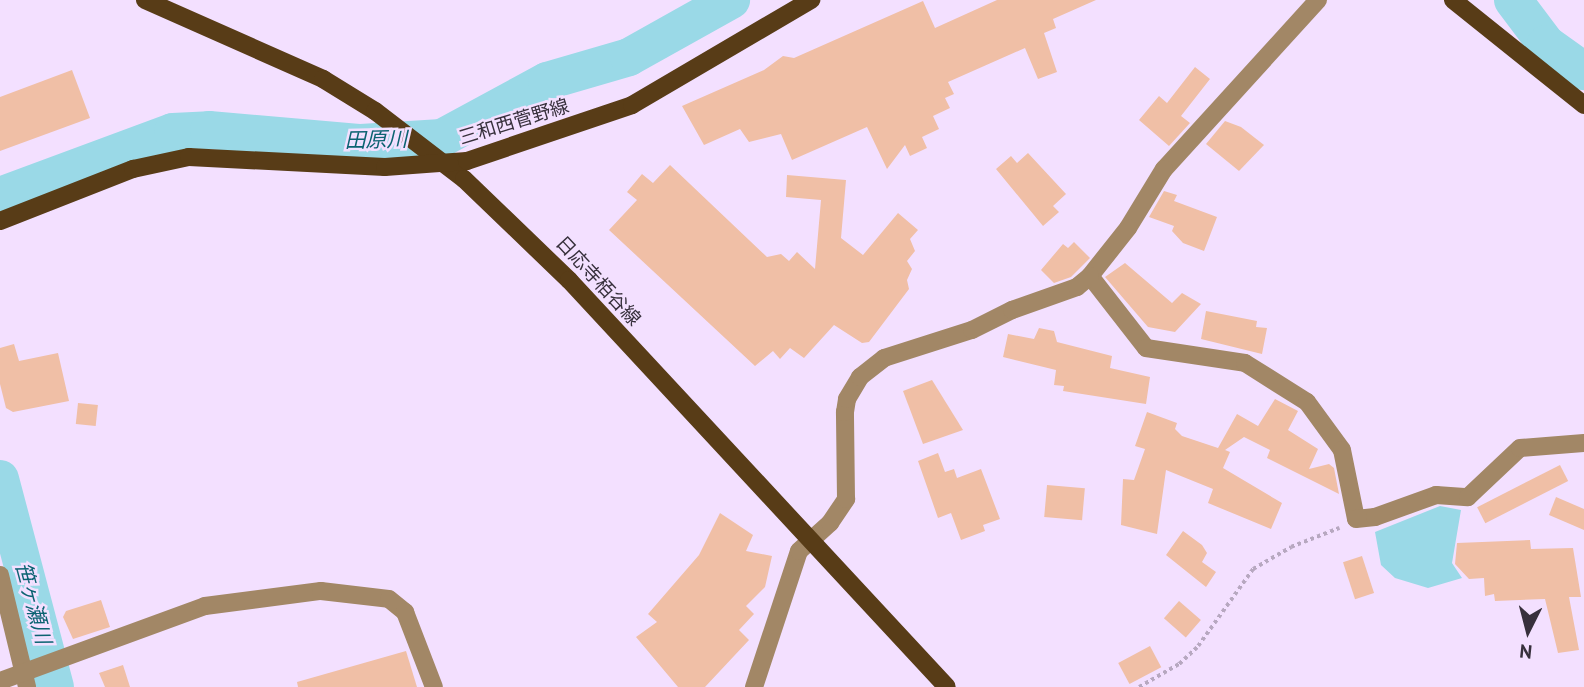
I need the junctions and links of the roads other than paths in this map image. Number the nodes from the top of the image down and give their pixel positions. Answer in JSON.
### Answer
{"nodes":[{"id":1,"x":145,"y":0,"type":"edge"},
{"id":2,"x":811,"y":0,"type":"edge"},
{"id":3,"x":1318,"y":0,"type":"edge"},
{"id":4,"x":1453,"y":0,"type":"edge"},
{"id":5,"x":1584,"y":105,"type":"edge"},
{"id":6,"x":0,"y":221,"type":"edge"},
{"id":7,"x":1090,"y":276,"type":"junction"},
{"id":8,"x":1584,"y":443,"type":"edge"},
{"id":9,"x":810,"y":540,"type":"junction"},
{"id":10,"x":0,"y":575,"type":"edge"},
{"id":11,"x":27,"y":677,"type":"edge"},
{"id":12,"x":0,"y":681,"type":"edge"},
{"id":13,"x":434,"y":687,"type":"edge"},
{"id":14,"x":754,"y":687,"type":"edge"},
{"id":15,"x":947,"y":687,"type":"edge"}],
"edges":[{"from":1,"to":9,"type":"main road","name":"日応寺栢谷線"},
{"from":2,"to":6,"type":"main road","name":"三和西菅野線"},
{"from":3,"to":7,"type":"street"},
{"from":4,"to":5,"type":"main road"},
{"from":7,"to":8,"type":"street"},
{"from":7,"to":9,"type":"street"},
{"from":9,"to":14,"type":"street"},
{"from":9,"to":15,"type":"main road","name":"日応寺栢谷線"},
{"from":10,"to":11,"type":"street"},
{"from":11,"to":12,"type":"street"},
{"from":11,"to":13,"type":"street"}]}
